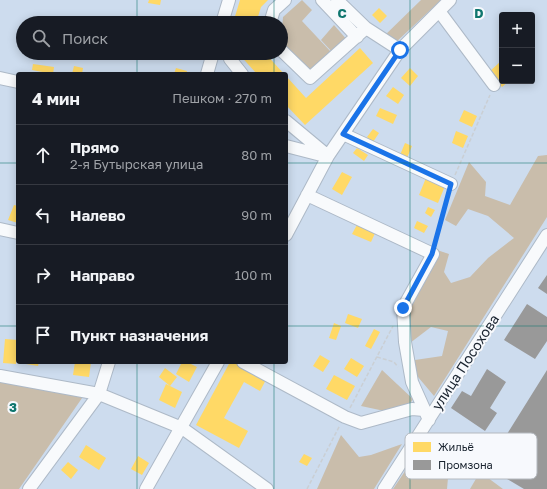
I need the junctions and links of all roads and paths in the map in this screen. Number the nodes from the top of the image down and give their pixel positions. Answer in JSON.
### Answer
{"nodes":[{"id":1,"x":229,"y":0,"type":"edge"},
{"id":2,"x":285,"y":0,"type":"edge"},
{"id":3,"x":322,"y":0,"type":"edge"},
{"id":4,"x":337,"y":0,"type":"edge"},
{"id":5,"x":450,"y":0,"type":"edge"},
{"id":6,"x":439,"y":11,"type":"junction"},
{"id":7,"x":224,"y":16,"type":"edge"},
{"id":8,"x":272,"y":16,"type":"edge"},
{"id":9,"x":366,"y":28,"type":"junction"},
{"id":10,"x":357,"y":36,"type":"junction"},
{"id":11,"x":400,"y":50,"type":"junction"},
{"id":12,"x":288,"y":57,"type":"edge"},
{"id":13,"x":211,"y":60,"type":"edge"},
{"id":14,"x":231,"y":60,"type":"edge"},
{"id":15,"x":207,"y":72,"type":"edge"},
{"id":16,"x":240,"y":72,"type":"edge"},
{"id":17,"x":0,"y":78,"type":"edge"},
{"id":18,"x":16,"y":82,"type":"edge"},
{"id":19,"x":494,"y":85,"type":"joint"},
{"id":20,"x":288,"y":123,"type":"edge"},
{"id":21,"x":343,"y":134,"type":"junction"},
{"id":22,"x":288,"y":146,"type":"edge"},
{"id":23,"x":328,"y":156,"type":"junction"},
{"id":24,"x":451,"y":184,"type":"junction"},
{"id":25,"x":307,"y":195,"type":"junction"},
{"id":26,"x":0,"y":229,"type":"edge"},
{"id":27,"x":288,"y":231,"type":"edge"},
{"id":28,"x":16,"y":233,"type":"edge"},
{"id":29,"x":547,"y":235,"type":"edge"},
{"id":30,"x":432,"y":254,"type":"junction"},
{"id":31,"x":403,"y":308,"type":"junction"},
{"id":32,"x":108,"y":364,"type":"edge"},
{"id":33,"x":217,"y":364,"type":"edge"},
{"id":34,"x":247,"y":364,"type":"edge"},
{"id":35,"x":0,"y":376,"type":"edge"},
{"id":36,"x":412,"y":382,"type":"junction"},
{"id":37,"x":99,"y":394,"type":"junction"},
{"id":38,"x":426,"y":415,"type":"junction"},
{"id":39,"x":182,"y":428,"type":"junction"},
{"id":40,"x":416,"y":433,"type":"edge"},
{"id":41,"x":405,"y":452,"type":"edge"},
{"id":42,"x":29,"y":489,"type":"edge"},
{"id":43,"x":146,"y":489,"type":"edge"},
{"id":44,"x":267,"y":489,"type":"edge"},
{"id":45,"x":384,"y":489,"type":"edge"}],
"edges":[{"from":1,"to":7,"type":"street"},
{"from":2,"to":8,"type":"street"},
{"from":3,"to":10,"type":"street"},
{"from":4,"to":9,"type":"street"},
{"from":5,"to":6,"type":"street"},
{"from":6,"to":11,"type":"street"},
{"from":6,"to":19,"type":"street"},
{"from":9,"to":10,"type":"street"},
{"from":9,"to":11,"type":"street"},
{"from":10,"to":12,"type":"street"},
{"from":11,"to":21,"type":"street"},
{"from":13,"to":15,"type":"street"},
{"from":14,"to":16,"type":"street"},
{"from":17,"to":18,"type":"street"},
{"from":19,"to":24,"type":"path"},
{"from":20,"to":23,"type":"street"},
{"from":21,"to":23,"type":"street"},
{"from":21,"to":24,"type":"street"},
{"from":22,"to":23,"type":"street"},
{"from":23,"to":25,"type":"street"},
{"from":24,"to":30,"type":"path"},
{"from":25,"to":27,"type":"street"},
{"from":25,"to":30,"type":"street"},
{"from":26,"to":28,"type":"street"},
{"from":29,"to":38,"type":"street","name":"улица Посохова"},
{"from":30,"to":31,"type":"street"},
{"from":31,"to":36,"type":"street"},
{"from":31,"to":36,"type":"path"},
{"from":32,"to":37,"type":"street"},
{"from":33,"to":39,"type":"street"},
{"from":34,"to":38,"type":"street"},
{"from":35,"to":37,"type":"street"},
{"from":36,"to":38,"type":"street"},
{"from":37,"to":39,"type":"street"},
{"from":37,"to":42,"type":"street"},
{"from":38,"to":40,"type":"street","name":"улица Посохова"},
{"from":39,"to":43,"type":"street"},
{"from":39,"to":44,"type":"street"},
{"from":41,"to":45,"type":"street","name":"улица Посохова"}]}
